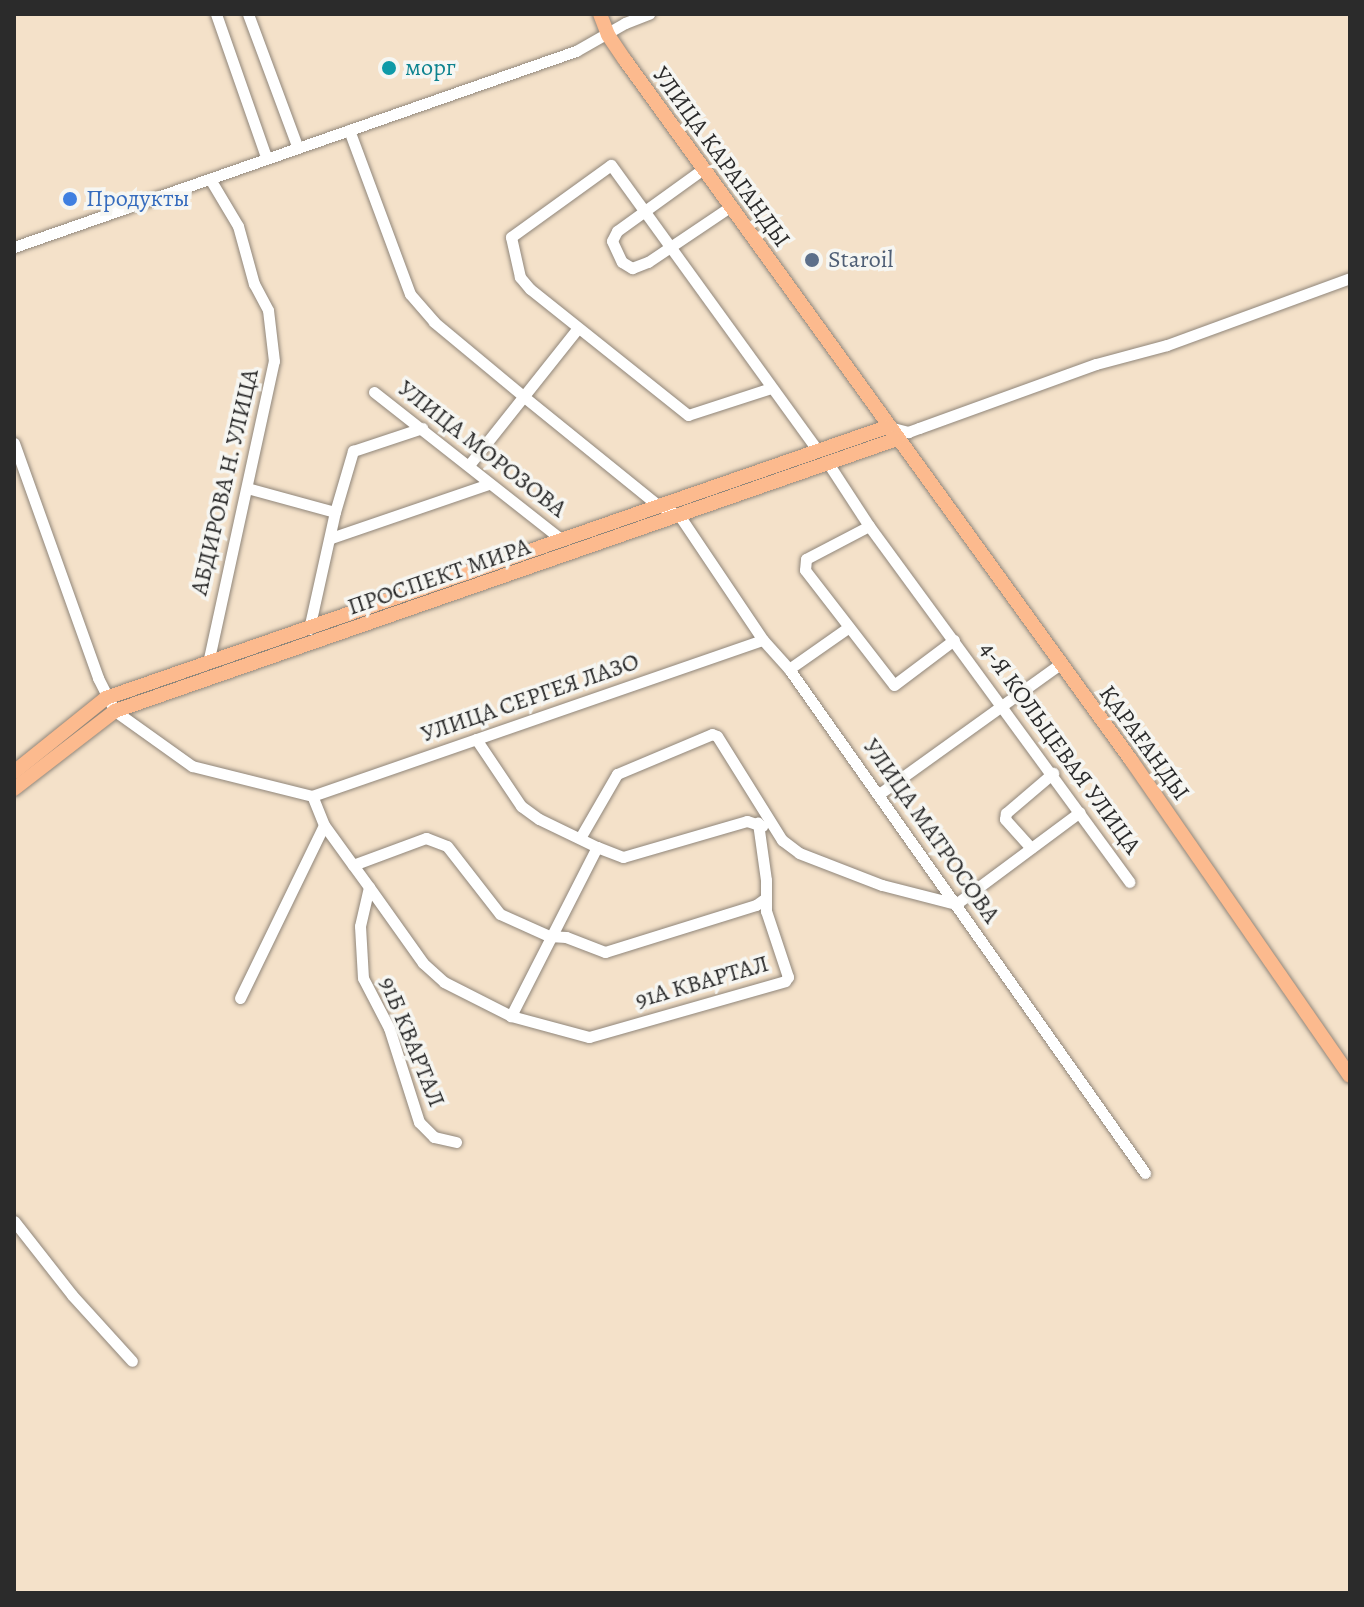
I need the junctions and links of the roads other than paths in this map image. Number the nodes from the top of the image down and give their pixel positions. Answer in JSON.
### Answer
{"nodes":[{"id":1,"x":216,"y":14,"type":"edge"},
{"id":2,"x":248,"y":14,"type":"edge"},
{"id":3,"x":600,"y":14,"type":"edge"},
{"id":4,"x":649,"y":14,"type":"edge"},
{"id":5,"x":608,"y":35,"type":"junction"},
{"id":6,"x":349,"y":130,"type":"junction"},
{"id":7,"x":297,"y":146,"type":"junction"},
{"id":8,"x":266,"y":157,"type":"junction"},
{"id":9,"x":703,"y":169,"type":"junction"},
{"id":10,"x":210,"y":179,"type":"junction"},
{"id":11,"x":730,"y":207,"type":"junction"},
{"id":12,"x":643,"y":210,"type":"junction"},
{"id":13,"x":14,"y":247,"type":"edge"},
{"id":14,"x":669,"y":247,"type":"junction"},
{"id":15,"x":1350,"y":278,"type":"edge"},
{"id":16,"x":578,"y":328,"type":"junction"},
{"id":17,"x":771,"y":388,"type":"junction"},
{"id":18,"x":374,"y":392,"type":"dead end"},
{"id":19,"x":523,"y":396,"type":"junction"},
{"id":20,"x":422,"y":428,"type":"junction"},
{"id":21,"x":897,"y":432,"type":"junction"},
{"id":22,"x":14,"y":443,"type":"edge"},
{"id":23,"x":817,"y":450,"type":"junction"},
{"id":24,"x":828,"y":463,"type":"junction"},
{"id":25,"x":469,"y":465,"type":"junction"},
{"id":26,"x":489,"y":484,"type":"junction"},
{"id":27,"x":247,"y":488,"type":"junction"},
{"id":28,"x":659,"y":506,"type":"junction"},
{"id":29,"x":335,"y":512,"type":"junction"},
{"id":30,"x":679,"y":515,"type":"junction"},
{"id":31,"x":869,"y":526,"type":"junction"},
{"id":32,"x":331,"y":538,"type":"junction"},
{"id":33,"x":562,"y":540,"type":"junction"},
{"id":34,"x":849,"y":627,"type":"junction"},
{"id":35,"x":309,"y":629,"type":"junction"},
{"id":36,"x":763,"y":640,"type":"junction"},
{"id":37,"x":954,"y":640,"type":"junction"},
{"id":38,"x":208,"y":663,"type":"junction"},
{"id":39,"x":1060,"y":664,"type":"junction"},
{"id":40,"x":789,"y":669,"type":"junction"},
{"id":41,"x":106,"y":698,"type":"junction"},
{"id":42,"x":999,"y":705,"type":"junction"},
{"id":43,"x":115,"y":711,"type":"junction"},
{"id":44,"x":476,"y":739,"type":"junction"},
{"id":45,"x":14,"y":772,"type":"edge"},
{"id":46,"x":1053,"y":773,"type":"junction"},
{"id":47,"x":14,"y":789,"type":"edge"},
{"id":48,"x":879,"y":794,"type":"junction"},
{"id":49,"x":312,"y":796,"type":"junction"},
{"id":50,"x":1080,"y":812,"type":"junction"},
{"id":51,"x":758,"y":823,"type":"junction"},
{"id":52,"x":324,"y":825,"type":"junction"},
{"id":53,"x":580,"y":838,"type":"junction"},
{"id":54,"x":782,"y":840,"type":"junction"},
{"id":55,"x":597,"y":847,"type":"junction"},
{"id":56,"x":1031,"y":848,"type":"junction"},
{"id":57,"x":353,"y":865,"type":"junction"},
{"id":58,"x":1130,"y":882,"type":"dead end"},
{"id":59,"x":369,"y":887,"type":"junction"},
{"id":60,"x":766,"y":898,"type":"junction"},
{"id":61,"x":956,"y":904,"type":"junction"},
{"id":62,"x":549,"y":936,"type":"junction"},
{"id":63,"x":240,"y":998,"type":"dead end"},
{"id":64,"x":511,"y":1016,"type":"junction"},
{"id":65,"x":1350,"y":1076,"type":"edge"},
{"id":66,"x":456,"y":1142,"type":"dead end"},
{"id":67,"x":1145,"y":1173,"type":"dead end"},
{"id":68,"x":14,"y":1221,"type":"edge"},
{"id":69,"x":132,"y":1361,"type":"dead end"}],
"edges":[{"from":1,"to":8,"type":"street"},
{"from":2,"to":7,"type":"street"},
{"from":3,"to":5,"type":"main road","name":"УЛИЦА КАРАГАНДЫ"},
{"from":4,"to":5,"type":"street"},
{"from":5,"to":6,"type":"street"},
{"from":5,"to":9,"type":"main road","name":"УЛИЦА КАРАГАНДЫ"},
{"from":6,"to":7,"type":"street"},
{"from":6,"to":19,"type":"street"},
{"from":7,"to":8,"type":"street"},
{"from":8,"to":10,"type":"street"},
{"from":9,"to":11,"type":"main road","name":"УЛИЦА КАРАГАНДЫ"},
{"from":9,"to":12,"type":"street"},
{"from":10,"to":13,"type":"street"},
{"from":10,"to":27,"type":"street","name":"АБДИРОВА Н. УЛИЦА"},
{"from":11,"to":14,"type":"street"},
{"from":11,"to":21,"type":"main road","name":"УЛИЦА КАРАГАНДЫ"},
{"from":12,"to":14,"type":"street"},
{"from":12,"to":14,"type":"street"},
{"from":12,"to":16,"type":"street"},
{"from":14,"to":17,"type":"street"},
{"from":15,"to":21,"type":"street"},
{"from":16,"to":17,"type":"street"},
{"from":16,"to":19,"type":"street"},
{"from":17,"to":23,"type":"street"},
{"from":18,"to":20,"type":"street","name":"УЛИЦА МОРОЗОВА"},
{"from":19,"to":25,"type":"street"},
{"from":19,"to":28,"type":"street"},
{"from":20,"to":25,"type":"street","name":"УЛИЦА МОРОЗОВА"},
{"from":20,"to":29,"type":"street"},
{"from":21,"to":23,"type":"main road","name":"ПРОСПЕКТ МИРА"},
{"from":21,"to":24,"type":"main road","name":"ПРОСПЕКТ МИРА"},
{"from":21,"to":39,"type":"main road","name":"ҚАРАҒАНДЫ"},
{"from":22,"to":41,"type":"street"},
{"from":23,"to":28,"type":"main road","name":"ПРОСПЕКТ МИРА"},
{"from":24,"to":30,"type":"main road","name":"ПРОСПЕКТ МИРА"},
{"from":24,"to":31,"type":"street","name":"4-Я КОЛЬЦЕВАЯ УЛИЦА"},
{"from":25,"to":26,"type":"street","name":"УЛИЦА МОРОЗОВА"},
{"from":26,"to":32,"type":"street"},
{"from":26,"to":33,"type":"street","name":"УЛИЦА МОРОЗОВА"},
{"from":27,"to":29,"type":"street"},
{"from":27,"to":38,"type":"street","name":"АБДИРОВА Н. УЛИЦА"},
{"from":28,"to":30,"type":"street"},
{"from":28,"to":33,"type":"main road","name":"ПРОСПЕКТ МИРА"},
{"from":29,"to":32,"type":"street"},
{"from":30,"to":36,"type":"street","name":"УЛИЦА МАТРОСОВА"},
{"from":30,"to":43,"type":"main road","name":"ПРОСПЕКТ МИРА"},
{"from":31,"to":34,"type":"street","name":"4-Я КОЛЬЦЕВАЯ УЛИЦА"},
{"from":31,"to":37,"type":"street","name":"4-Я КОЛЬЦЕВАЯ УЛИЦА"},
{"from":32,"to":35,"type":"street"},
{"from":33,"to":35,"type":"main road","name":"ПРОСПЕКТ МИРА"},
{"from":34,"to":37,"type":"street","name":"4-Я КОЛЬЦЕВАЯ УЛИЦА"},
{"from":34,"to":40,"type":"street"},
{"from":35,"to":38,"type":"main road","name":"ПРОСПЕКТ МИРА"},
{"from":36,"to":40,"type":"street","name":"УЛИЦА МАТРОСОВА"},
{"from":36,"to":44,"type":"street","name":"УЛИЦА СЕРГЕЯ ЛАЗО"},
{"from":37,"to":42,"type":"street","name":"4-Я КОЛЬЦЕВАЯ УЛИЦА"},
{"from":38,"to":41,"type":"main road","name":"ПРОСПЕКТ МИРА"},
{"from":39,"to":42,"type":"street"},
{"from":39,"to":65,"type":"main road","name":"ҚАРАҒАНДЫ"},
{"from":40,"to":48,"type":"street","name":"УЛИЦА МАТРОСОВА"},
{"from":41,"to":43,"type":"street"},
{"from":41,"to":45,"type":"main road","name":"ПРОСПЕКТ МИРА"},
{"from":42,"to":46,"type":"street","name":"4-Я КОЛЬЦЕВАЯ УЛИЦА"},
{"from":42,"to":48,"type":"street"},
{"from":43,"to":47,"type":"main road","name":"ПРОСПЕКТ МИРА"},
{"from":43,"to":49,"type":"street"},
{"from":44,"to":49,"type":"street","name":"УЛИЦА СЕРГЕЯ ЛАЗО"},
{"from":44,"to":53,"type":"street"},
{"from":46,"to":50,"type":"street","name":"4-Я КОЛЬЦЕВАЯ УЛИЦА"},
{"from":46,"to":56,"type":"street"},
{"from":48,"to":61,"type":"street","name":"УЛИЦА МАТРОСОВА"},
{"from":49,"to":52,"type":"street"},
{"from":50,"to":56,"type":"street"},
{"from":50,"to":58,"type":"street","name":"4-Я КОЛЬЦЕВАЯ УЛИЦА"},
{"from":51,"to":54,"type":"street"},
{"from":51,"to":55,"type":"street"},
{"from":51,"to":60,"type":"street"},
{"from":52,"to":57,"type":"street","name":"91Б КВАРТАЛ"},
{"from":52,"to":63,"type":"street"},
{"from":53,"to":54,"type":"street"},
{"from":53,"to":55,"type":"street"},
{"from":54,"to":61,"type":"street"},
{"from":55,"to":62,"type":"street"},
{"from":56,"to":61,"type":"street"},
{"from":57,"to":59,"type":"street","name":"91Б КВАРТАЛ"},
{"from":57,"to":62,"type":"street"},
{"from":59,"to":64,"type":"street","name":"91Б КВАРТАЛ"},
{"from":59,"to":66,"type":"street","name":"91Б КВАРТАЛ"},
{"from":60,"to":62,"type":"street"},
{"from":60,"to":64,"type":"street","name":"91А КВАРТАЛ"},
{"from":61,"to":67,"type":"street","name":"УЛИЦА МАТРОСОВА"},
{"from":62,"to":64,"type":"street"},
{"from":68,"to":69,"type":"street"}]}
